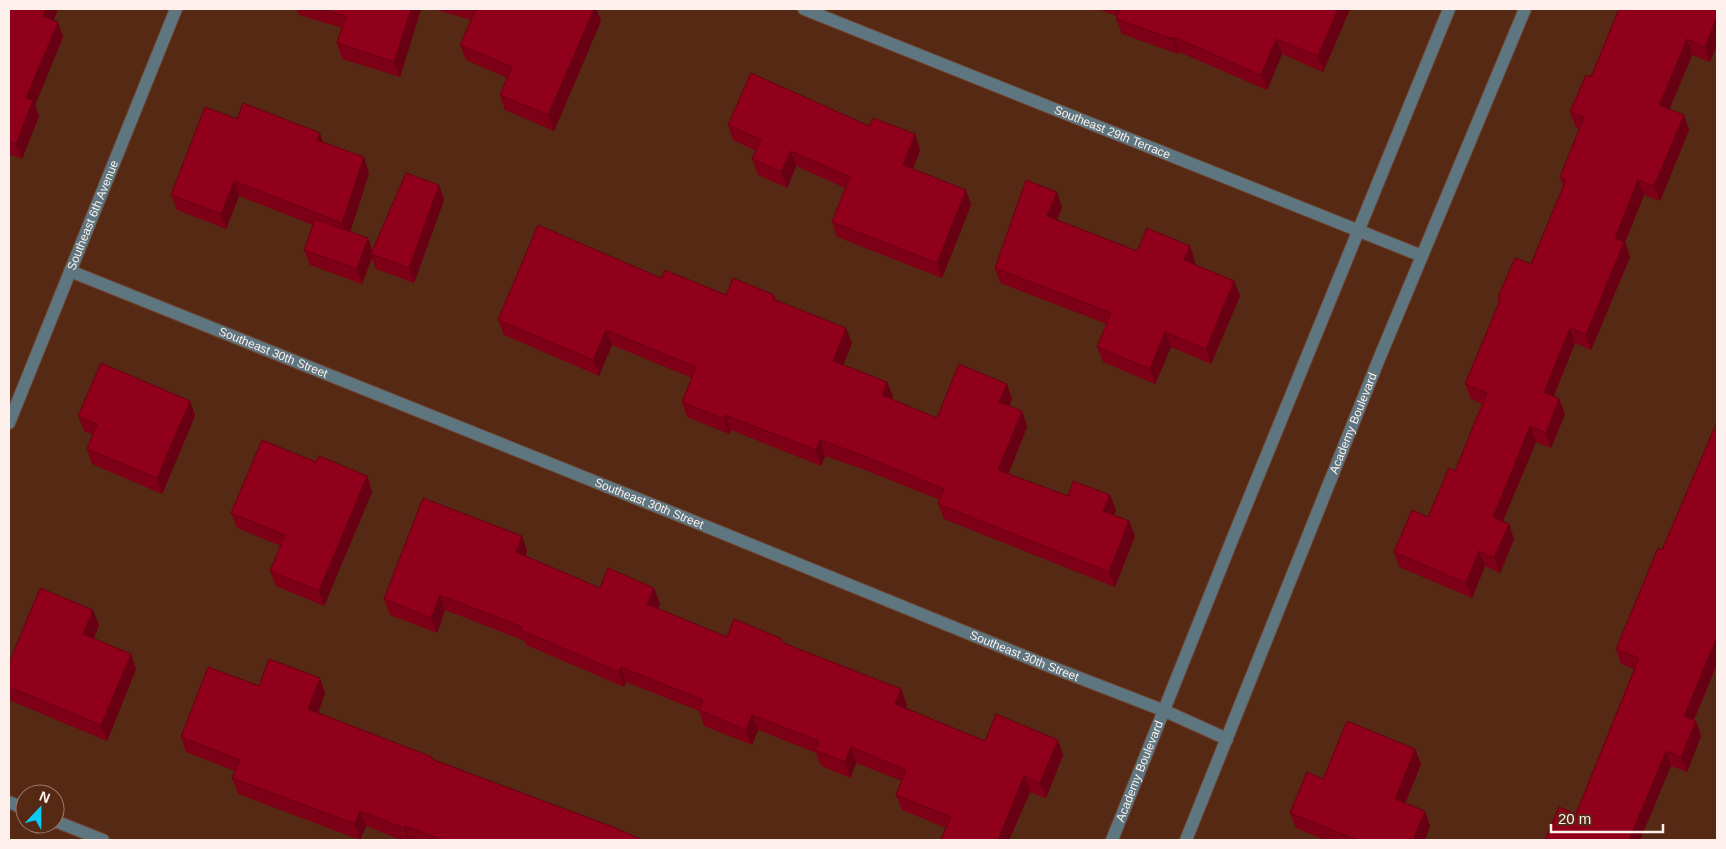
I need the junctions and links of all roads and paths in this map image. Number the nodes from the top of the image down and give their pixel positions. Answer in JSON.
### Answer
{"nodes":[{"id":1,"x":176,"y":9,"type":"edge"},
{"id":2,"x":804,"y":9,"type":"edge"},
{"id":3,"x":1449,"y":9,"type":"edge"},
{"id":4,"x":1525,"y":9,"type":"edge"},
{"id":5,"x":1359,"y":232,"type":"junction"},
{"id":6,"x":1422,"y":256,"type":"junction"},
{"id":7,"x":70,"y":271,"type":"junction"},
{"id":8,"x":9,"y":423,"type":"edge"},
{"id":9,"x":1165,"y":711,"type":"junction"},
{"id":10,"x":1227,"y":739,"type":"junction"},
{"id":11,"x":65,"y":825,"type":"edge"},
{"id":12,"x":103,"y":840,"type":"edge"},
{"id":13,"x":1112,"y":840,"type":"edge"},
{"id":14,"x":1186,"y":840,"type":"edge"}],
"edges":[{"from":1,"to":7,"type":"street","name":"Southeast 6th Avenue"},
{"from":2,"to":5,"type":"street","name":"Southeast 29th Terrace"},
{"from":3,"to":5,"type":"street","name":"Academy Boulevard"},
{"from":4,"to":6,"type":"street","name":"Academy Boulevard"},
{"from":5,"to":6,"type":"street","name":"Southeast 29th Terrace"},
{"from":5,"to":9,"type":"street","name":"Academy Boulevard"},
{"from":6,"to":10,"type":"street","name":"Academy Boulevard"},
{"from":7,"to":8,"type":"street","name":"Southeast 6th Avenue"},
{"from":7,"to":9,"type":"street","name":"Southeast 30th Street"},
{"from":9,"to":10,"type":"street","name":"Southeast 30th Street"},
{"from":9,"to":13,"type":"street","name":"Academy Boulevard"},
{"from":10,"to":14,"type":"street","name":"Academy Boulevard"},
{"from":11,"to":12,"type":"street"}]}
